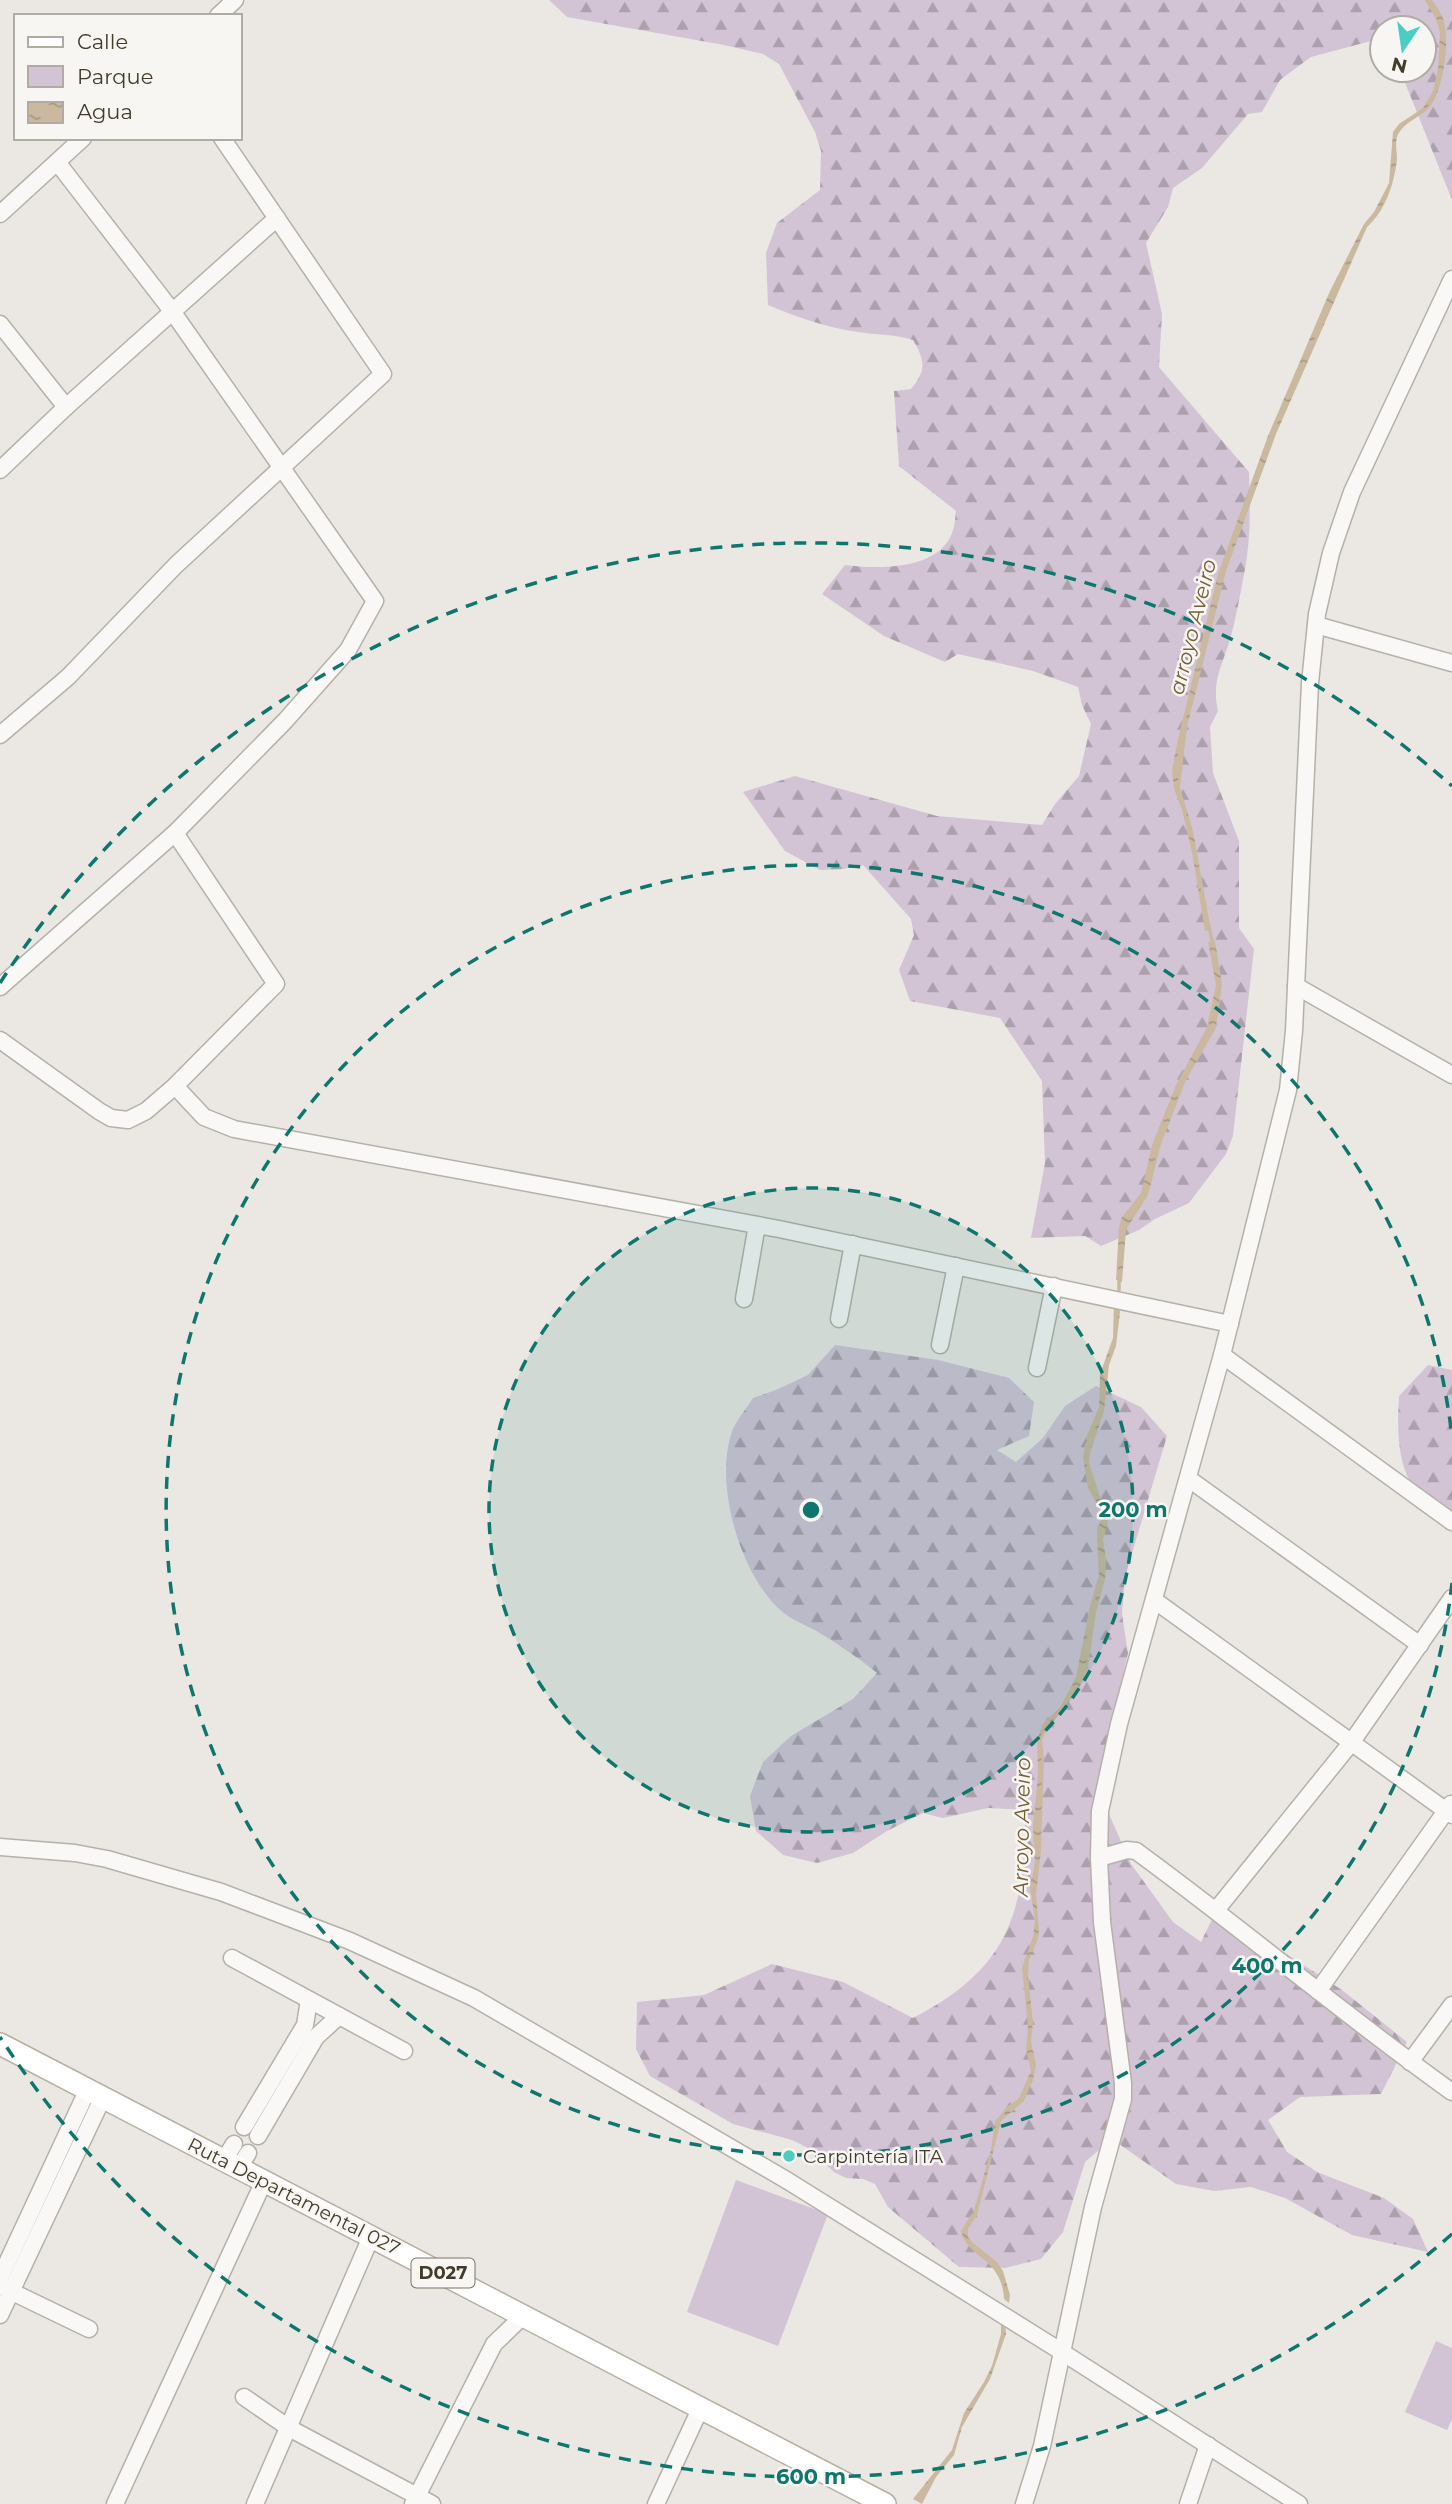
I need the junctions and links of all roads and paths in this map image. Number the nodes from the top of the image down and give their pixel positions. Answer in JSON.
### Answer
{"nodes":[{"id":1,"x":235,"y":0,"type":"edge"},
{"id":2,"x":220,"y":14,"type":"edge"},
{"id":3,"x":81,"y":140,"type":"edge"},
{"id":4,"x":223,"y":140,"type":"edge"},
{"id":5,"x":57,"y":162,"type":"junction"},
{"id":6,"x":0,"y":214,"type":"edge"},
{"id":7,"x":277,"y":218,"type":"junction"},
{"id":8,"x":1452,"y":279,"type":"edge"},
{"id":9,"x":172,"y":311,"type":"junction"},
{"id":10,"x":0,"y":324,"type":"edge"},
{"id":11,"x":65,"y":407,"type":"junction"},
{"id":12,"x":282,"y":467,"type":"junction"},
{"id":13,"x":0,"y":470,"type":"edge"},
{"id":14,"x":1315,"y":625,"type":"junction"},
{"id":15,"x":1452,"y":663,"type":"edge"},
{"id":16,"x":0,"y":735,"type":"edge"},
{"id":17,"x":175,"y":833,"type":"junction"},
{"id":18,"x":1296,"y":986,"type":"junction"},
{"id":19,"x":0,"y":987,"type":"edge"},
{"id":20,"x":3,"y":1046,"type":"edge"},
{"id":21,"x":1452,"y":1075,"type":"edge"},
{"id":22,"x":174,"y":1086,"type":"junction"},
{"id":23,"x":757,"y":1225,"type":"junction"},
{"id":24,"x":853,"y":1244,"type":"junction"},
{"id":25,"x":957,"y":1266,"type":"junction"},
{"id":26,"x":1054,"y":1286,"type":"junction"},
{"id":27,"x":744,"y":1299,"type":"dead end"},
{"id":28,"x":839,"y":1319,"type":"dead end"},
{"id":29,"x":1230,"y":1324,"type":"junction"},
{"id":30,"x":940,"y":1345,"type":"dead end"},
{"id":31,"x":1222,"y":1355,"type":"junction"},
{"id":32,"x":1037,"y":1368,"type":"dead end"},
{"id":33,"x":1189,"y":1479,"type":"junction"},
{"id":34,"x":1452,"y":1522,"type":"edge"},
{"id":35,"x":1452,"y":1598,"type":"edge"},
{"id":36,"x":1154,"y":1600,"type":"junction"},
{"id":37,"x":1420,"y":1645,"type":"junction"},
{"id":38,"x":1351,"y":1743,"type":"junction"},
{"id":39,"x":1450,"y":1810,"type":"edge"},
{"id":40,"x":0,"y":1847,"type":"edge"},
{"id":41,"x":1099,"y":1858,"type":"junction"},
{"id":42,"x":1217,"y":1909,"type":"junction"},
{"id":43,"x":232,"y":1958,"type":"dead end"},
{"id":44,"x":1318,"y":1991,"type":"junction"},
{"id":45,"x":309,"y":2000,"type":"junction"},
{"id":46,"x":1452,"y":2005,"type":"edge"},
{"id":47,"x":339,"y":2016,"type":"junction"},
{"id":48,"x":0,"y":2044,"type":"edge"},
{"id":49,"x":404,"y":2051,"type":"dead end"},
{"id":50,"x":1410,"y":2062,"type":"junction"},
{"id":51,"x":1452,"y":2092,"type":"edge"},
{"id":52,"x":96,"y":2093,"type":"junction"},
{"id":53,"x":264,"y":2181,"type":"junction"},
{"id":54,"x":371,"y":2236,"type":"junction"},
{"id":55,"x":0,"y":2278,"type":"edge"},
{"id":56,"x":6,"y":2289,"type":"edge"},
{"id":57,"x":0,"y":2315,"type":"edge"},
{"id":58,"x":524,"y":2315,"type":"junction"},
{"id":59,"x":89,"y":2329,"type":"dead end"},
{"id":60,"x":1062,"y":2352,"type":"junction"},
{"id":61,"x":244,"y":2397,"type":"dead end"},
{"id":62,"x":701,"y":2407,"type":"junction"},
{"id":63,"x":289,"y":2428,"type":"junction"},
{"id":64,"x":1208,"y":2445,"type":"junction"},
{"id":65,"x":415,"y":2500,"type":"edge"},
{"id":66,"x":880,"y":2503,"type":"edge"},
{"id":67,"x":115,"y":2504,"type":"edge"},
{"id":68,"x":255,"y":2504,"type":"edge"},
{"id":69,"x":432,"y":2504,"type":"edge"},
{"id":70,"x":656,"y":2504,"type":"edge"},
{"id":71,"x":1024,"y":2504,"type":"edge"},
{"id":72,"x":1188,"y":2504,"type":"edge"},
{"id":73,"x":1299,"y":2504,"type":"edge"}],
"edges":[{"from":1,"to":2,"type":"street"},
{"from":3,"to":5,"type":"street"},
{"from":4,"to":7,"type":"street"},
{"from":5,"to":6,"type":"street"},
{"from":5,"to":9,"type":"street"},
{"from":7,"to":9,"type":"street"},
{"from":7,"to":12,"type":"street"},
{"from":8,"to":14,"type":"street"},
{"from":9,"to":11,"type":"street"},
{"from":9,"to":12,"type":"street"},
{"from":10,"to":11,"type":"street"},
{"from":11,"to":13,"type":"street"},
{"from":12,"to":16,"type":"street"},
{"from":12,"to":17,"type":"street"},
{"from":14,"to":15,"type":"street"},
{"from":14,"to":18,"type":"street"},
{"from":17,"to":19,"type":"street"},
{"from":17,"to":22,"type":"street"},
{"from":18,"to":21,"type":"street"},
{"from":18,"to":29,"type":"street"},
{"from":20,"to":22,"type":"street"},
{"from":22,"to":23,"type":"street"},
{"from":23,"to":24,"type":"street"},
{"from":23,"to":27,"type":"street"},
{"from":24,"to":25,"type":"street"},
{"from":24,"to":28,"type":"street"},
{"from":25,"to":26,"type":"street"},
{"from":25,"to":30,"type":"street"},
{"from":26,"to":29,"type":"street"},
{"from":26,"to":32,"type":"street"},
{"from":29,"to":31,"type":"street"},
{"from":31,"to":33,"type":"street"},
{"from":31,"to":34,"type":"street"},
{"from":33,"to":36,"type":"street"},
{"from":33,"to":37,"type":"street"},
{"from":35,"to":37,"type":"street"},
{"from":36,"to":38,"type":"street"},
{"from":36,"to":41,"type":"street"},
{"from":37,"to":38,"type":"street"},
{"from":38,"to":39,"type":"street"},
{"from":38,"to":42,"type":"street"},
{"from":39,"to":44,"type":"street"},
{"from":40,"to":60,"type":"street"},
{"from":41,"to":42,"type":"street"},
{"from":41,"to":60,"type":"street"},
{"from":42,"to":44,"type":"street"},
{"from":43,"to":45,"type":"street"},
{"from":44,"to":50,"type":"street"},
{"from":45,"to":47,"type":"street"},
{"from":45,"to":47,"type":"street"},
{"from":46,"to":50,"type":"street"},
{"from":47,"to":49,"type":"street"},
{"from":48,"to":52,"type":"main road","name":"Ruta Departamental 027","number":"D027"},
{"from":50,"to":51,"type":"street"},
{"from":52,"to":53,"type":"main road","name":"Ruta Departamental 027","number":"D027"},
{"from":52,"to":55,"type":"street"},
{"from":52,"to":56,"type":"street"},
{"from":53,"to":54,"type":"main road","name":"Ruta Departamental 027","number":"D027"},
{"from":53,"to":67,"type":"street"},
{"from":54,"to":58,"type":"main road","name":"Ruta Departamental 027","number":"D027"},
{"from":54,"to":63,"type":"street"},
{"from":56,"to":57,"type":"street"},
{"from":56,"to":59,"type":"street"},
{"from":58,"to":62,"type":"main road","name":"Ruta Departamental 027","number":"D027"},
{"from":58,"to":65,"type":"street"},
{"from":60,"to":64,"type":"street"},
{"from":60,"to":71,"type":"street"},
{"from":61,"to":63,"type":"street"},
{"from":62,"to":66,"type":"main road","name":"Ruta Departamental 027","number":"D027"},
{"from":62,"to":70,"type":"street"},
{"from":63,"to":65,"type":"street"},
{"from":63,"to":68,"type":"street"},
{"from":64,"to":72,"type":"street"},
{"from":64,"to":73,"type":"street"},
{"from":65,"to":69,"type":"street"}]}
